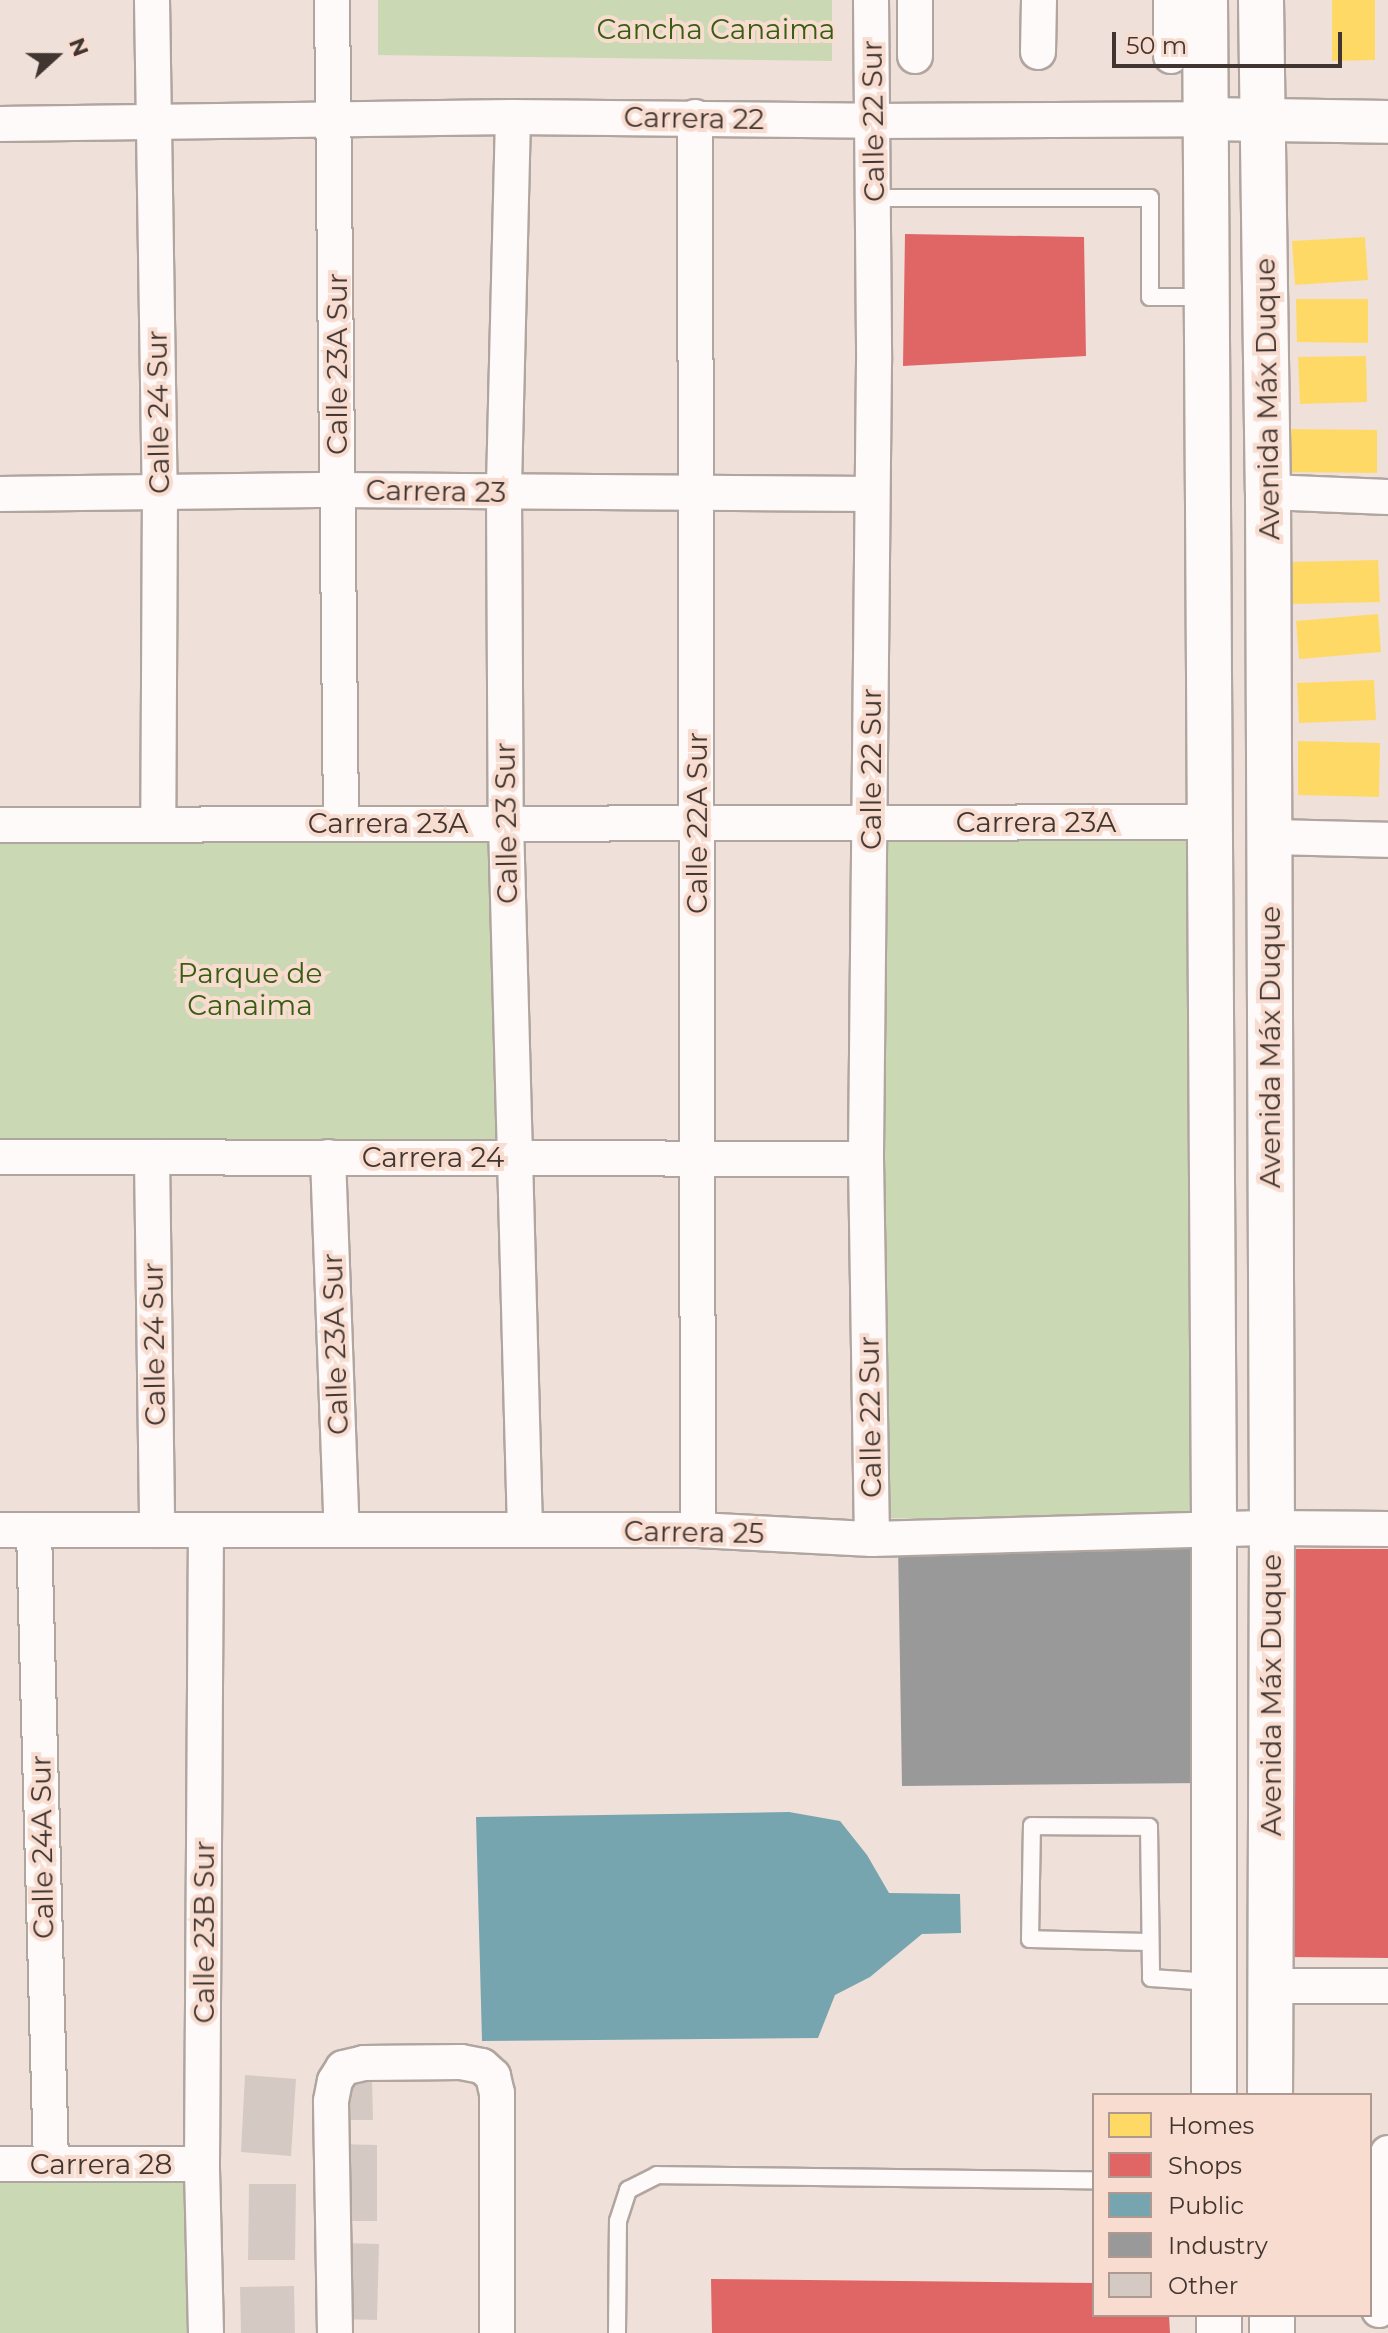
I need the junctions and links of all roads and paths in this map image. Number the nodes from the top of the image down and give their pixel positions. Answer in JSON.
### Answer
{"nodes":[{"id":1,"x":152,"y":0,"type":"edge"},
{"id":2,"x":332,"y":0,"type":"edge"},
{"id":3,"x":871,"y":0,"type":"edge"},
{"id":4,"x":915,"y":0,"type":"edge"},
{"id":5,"x":1039,"y":0,"type":"edge"},
{"id":6,"x":1171,"y":0,"type":"edge"},
{"id":7,"x":1205,"y":0,"type":"edge"},
{"id":8,"x":1261,"y":0,"type":"edge"},
{"id":9,"x":1038,"y":52,"type":"dead end"},
{"id":10,"x":915,"y":56,"type":"dead end"},
{"id":11,"x":1171,"y":56,"type":"dead end"},
{"id":12,"x":513,"y":117,"type":"junction"},
{"id":13,"x":695,"y":117,"type":"junction"},
{"id":14,"x":335,"y":118,"type":"junction"},
{"id":15,"x":1205,"y":119,"type":"junction"},
{"id":16,"x":1261,"y":119,"type":"junction"},
{"id":17,"x":873,"y":121,"type":"junction"},
{"id":18,"x":153,"y":122,"type":"junction"},
{"id":19,"x":1388,"y":122,"type":"edge"},
{"id":20,"x":0,"y":124,"type":"edge"},
{"id":21,"x":873,"y":198,"type":"junction"},
{"id":22,"x":1207,"y":297,"type":"junction"},
{"id":23,"x":338,"y":490,"type":"junction"},
{"id":24,"x":694,"y":491,"type":"junction"},
{"id":25,"x":160,"y":492,"type":"junction"},
{"id":26,"x":1268,"y":492,"type":"junction"},
{"id":27,"x":504,"y":493,"type":"junction"},
{"id":28,"x":0,"y":494,"type":"edge"},
{"id":29,"x":872,"y":494,"type":"junction"},
{"id":30,"x":1388,"y":497,"type":"edge"},
{"id":31,"x":871,"y":822,"type":"junction"},
{"id":32,"x":1209,"y":822,"type":"junction"},
{"id":33,"x":341,"y":823,"type":"junction"},
{"id":34,"x":506,"y":823,"type":"junction"},
{"id":35,"x":158,"y":824,"type":"junction"},
{"id":36,"x":698,"y":824,"type":"junction"},
{"id":37,"x":0,"y":825,"type":"edge"},
{"id":38,"x":1269,"y":837,"type":"junction"},
{"id":39,"x":1388,"y":840,"type":"edge"},
{"id":40,"x":0,"y":1157,"type":"edge"},
{"id":41,"x":152,"y":1157,"type":"junction"},
{"id":42,"x":328,"y":1157,"type":"junction"},
{"id":43,"x":513,"y":1157,"type":"junction"},
{"id":44,"x":866,"y":1159,"type":"junction"},
{"id":45,"x":695,"y":1160,"type":"junction"},
{"id":46,"x":1272,"y":1528,"type":"junction"},
{"id":47,"x":525,"y":1529,"type":"junction"},
{"id":48,"x":1388,"y":1529,"type":"edge"},
{"id":49,"x":0,"y":1530,"type":"edge"},
{"id":50,"x":157,"y":1530,"type":"junction"},
{"id":51,"x":206,"y":1530,"type":"junction"},
{"id":52,"x":342,"y":1530,"type":"junction"},
{"id":53,"x":698,"y":1530,"type":"junction"},
{"id":54,"x":34,"y":1531,"type":"junction"},
{"id":55,"x":1214,"y":1532,"type":"junction"},
{"id":56,"x":872,"y":1539,"type":"junction"},
{"id":57,"x":1150,"y":1942,"type":"junction"},
{"id":58,"x":1212,"y":1982,"type":"junction"},
{"id":59,"x":1269,"y":1986,"type":"junction"},
{"id":60,"x":1388,"y":1986,"type":"edge"},
{"id":61,"x":1214,"y":2093,"type":"edge"},
{"id":62,"x":1270,"y":2093,"type":"edge"},
{"id":63,"x":1388,"y":2153,"type":"edge"},
{"id":64,"x":51,"y":2163,"type":"junction"},
{"id":65,"x":0,"y":2164,"type":"edge"},
{"id":66,"x":202,"y":2164,"type":"junction"},
{"id":67,"x":1092,"y":2180,"type":"edge"},
{"id":68,"x":1379,"y":2310,"type":"edge"},
{"id":69,"x":206,"y":2333,"type":"edge"},
{"id":70,"x":335,"y":2333,"type":"edge"},
{"id":71,"x":497,"y":2333,"type":"edge"},
{"id":72,"x":617,"y":2333,"type":"edge"}],
"edges":[{"from":1,"to":18,"type":"street","name":"Calle 24 Sur"},
{"from":2,"to":14,"type":"street","name":"Calle 23A Sur"},
{"from":3,"to":17,"type":"street","name":"Calle 22 Sur"},
{"from":4,"to":10,"type":"street"},
{"from":5,"to":9,"type":"street"},
{"from":6,"to":11,"type":"street"},
{"from":7,"to":15,"type":"main road","name":"Avenida Máx Duque"},
{"from":8,"to":16,"type":"main road","name":"Avenida Máx Duque"},
{"from":12,"to":13,"type":"street","name":"Carrera 22"},
{"from":12,"to":14,"type":"street","name":"Carrera 22"},
{"from":12,"to":27,"type":"street","name":"Calle 23 Sur"},
{"from":13,"to":17,"type":"street","name":"Carrera 22"},
{"from":13,"to":24,"type":"street","name":"Calle 22A Sur"},
{"from":14,"to":18,"type":"street","name":"Carrera 22"},
{"from":14,"to":23,"type":"street","name":"Calle 23A Sur"},
{"from":15,"to":16,"type":"street","name":"Carrera 22"},
{"from":15,"to":17,"type":"street","name":"Carrera 22"},
{"from":15,"to":22,"type":"main road","name":"Avenida Máx Duque"},
{"from":16,"to":19,"type":"street","name":"Carrera 22"},
{"from":16,"to":26,"type":"main road","name":"Avenida Máx Duque"},
{"from":17,"to":21,"type":"street","name":"Calle 22 Sur"},
{"from":18,"to":20,"type":"street","name":"Carrera 22"},
{"from":18,"to":25,"type":"street","name":"Calle 24 Sur"},
{"from":21,"to":22,"type":"lane"},
{"from":21,"to":29,"type":"street","name":"Calle 22 Sur"},
{"from":22,"to":32,"type":"main road","name":"Avenida Máx Duque"},
{"from":23,"to":25,"type":"street","name":"Carrera 23"},
{"from":23,"to":27,"type":"street","name":"Carrera 23"},
{"from":23,"to":33,"type":"street","name":"Calle 23A Sur"},
{"from":24,"to":27,"type":"street","name":"Carrera 23"},
{"from":24,"to":29,"type":"street","name":"Carrera 23"},
{"from":24,"to":36,"type":"street","name":"Calle 22A Sur"},
{"from":25,"to":28,"type":"street","name":"Carrera 23"},
{"from":25,"to":35,"type":"street","name":"Calle 24 Sur"},
{"from":26,"to":30,"type":"street"},
{"from":26,"to":38,"type":"main road","name":"Avenida Máx Duque"},
{"from":27,"to":34,"type":"street","name":"Calle 23 Sur"},
{"from":29,"to":31,"type":"street","name":"Calle 22 Sur"},
{"from":31,"to":32,"type":"street","name":"Carrera 23A"},
{"from":31,"to":36,"type":"street","name":"Carrera 23A"},
{"from":31,"to":44,"type":"street","name":"Calle 22 Sur"},
{"from":32,"to":55,"type":"main road","name":"Avenida Máx Duque"},
{"from":33,"to":34,"type":"street","name":"Carrera 23A"},
{"from":33,"to":35,"type":"street","name":"Carrera 23A"},
{"from":34,"to":36,"type":"street","name":"Carrera 23A"},
{"from":34,"to":43,"type":"street","name":"Calle 23 Sur"},
{"from":35,"to":37,"type":"street","name":"Carrera 23A"},
{"from":36,"to":45,"type":"street","name":"Calle 22A Sur"},
{"from":38,"to":39,"type":"street"},
{"from":38,"to":46,"type":"main road","name":"Avenida Máx Duque"},
{"from":40,"to":41,"type":"street","name":"Carrera 24"},
{"from":41,"to":42,"type":"street","name":"Carrera 24"},
{"from":41,"to":50,"type":"street","name":"Calle 24 Sur"},
{"from":42,"to":43,"type":"street","name":"Carrera 24"},
{"from":42,"to":52,"type":"street","name":"Calle 23A Sur"},
{"from":43,"to":45,"type":"street","name":"Carrera 24"},
{"from":43,"to":47,"type":"street","name":"Calle 23 Sur"},
{"from":44,"to":45,"type":"street","name":"Carrera 24"},
{"from":44,"to":56,"type":"street","name":"Calle 22 Sur"},
{"from":45,"to":53,"type":"street","name":"Calle 22A Sur"},
{"from":46,"to":48,"type":"street","name":"Carrera 25"},
{"from":46,"to":55,"type":"street","name":"Carrera 25"},
{"from":46,"to":59,"type":"main road","name":"Avenida Máx Duque"},
{"from":47,"to":52,"type":"street","name":"Carrera 25"},
{"from":47,"to":53,"type":"street","name":"Carrera 25"},
{"from":49,"to":54,"type":"street","name":"Carrera 25"},
{"from":50,"to":51,"type":"street","name":"Carrera 25"},
{"from":50,"to":54,"type":"street","name":"Carrera 25"},
{"from":51,"to":52,"type":"street","name":"Carrera 25"},
{"from":51,"to":66,"type":"street","name":"Calle 23B Sur"},
{"from":53,"to":56,"type":"street","name":"Carrera 25"},
{"from":54,"to":64,"type":"street","name":"Calle 24A Sur"},
{"from":55,"to":56,"type":"street","name":"Carrera 25"},
{"from":55,"to":58,"type":"main road","name":"Avenida Máx Duque"},
{"from":57,"to":57,"type":"lane"},
{"from":57,"to":58,"type":"lane"},
{"from":58,"to":61,"type":"main road","name":"Avenida Máx Duque"},
{"from":59,"to":60,"type":"street"},
{"from":59,"to":62,"type":"main road","name":"Avenida Máx Duque"},
{"from":63,"to":68,"type":"street"},
{"from":64,"to":65,"type":"street","name":"Carrera 28"},
{"from":64,"to":66,"type":"street","name":"Carrera 28"},
{"from":66,"to":69,"type":"street","name":"Calle 23B Sur"},
{"from":67,"to":72,"type":"lane"},
{"from":70,"to":71,"type":"street"}]}
